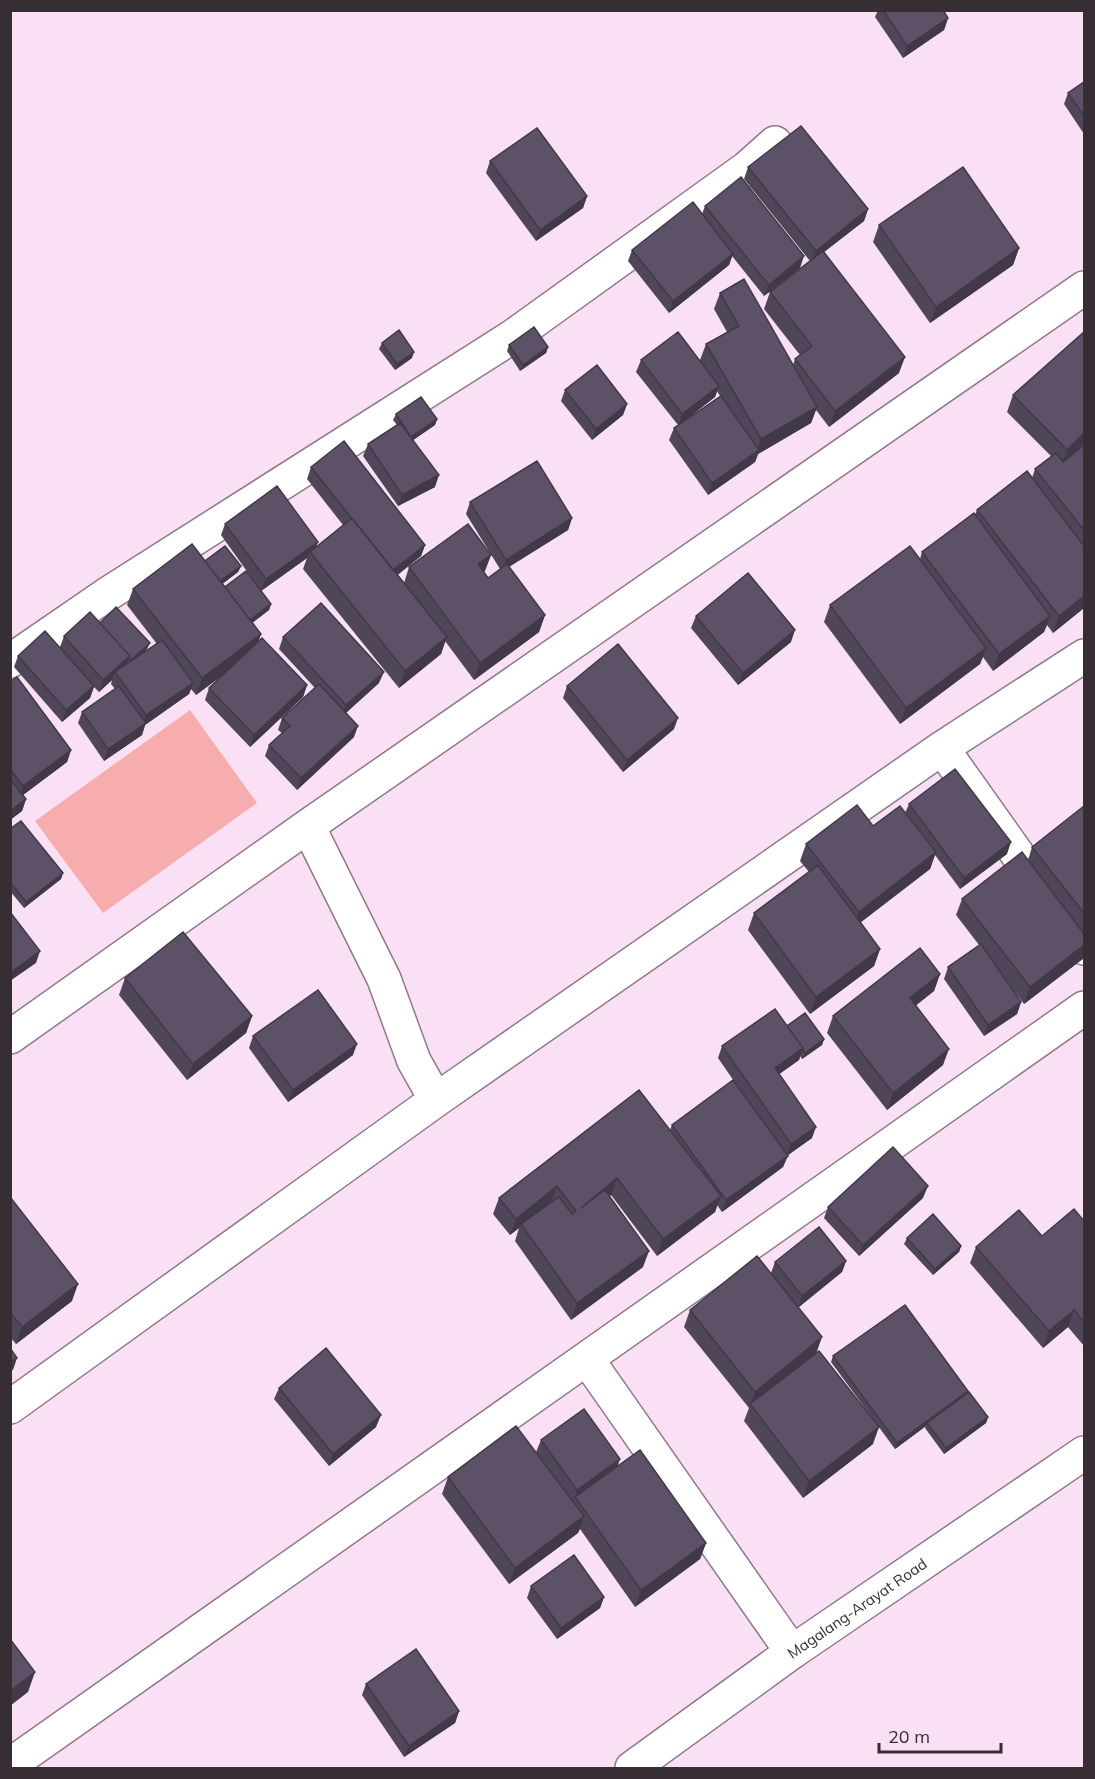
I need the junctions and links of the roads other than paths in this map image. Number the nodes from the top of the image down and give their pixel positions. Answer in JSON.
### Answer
{"nodes":[{"id":1,"x":775,"y":143,"type":"edge"},
{"id":2,"x":1084,"y":288,"type":"edge"},
{"id":3,"x":1084,"y":656,"type":"edge"},
{"id":4,"x":10,"y":661,"type":"edge"},
{"id":5,"x":942,"y":748,"type":"junction"},
{"id":6,"x":308,"y":826,"type":"junction"},
{"id":7,"x":1084,"y":948,"type":"edge"},
{"id":8,"x":1084,"y":1008,"type":"edge"},
{"id":9,"x":10,"y":1037,"type":"edge"},
{"id":10,"x":436,"y":1100,"type":"junction"},
{"id":11,"x":587,"y":1359,"type":"junction"},
{"id":12,"x":10,"y":1407,"type":"edge"},
{"id":13,"x":1084,"y":1453,"type":"edge"},
{"id":14,"x":792,"y":1652,"type":"junction"},
{"id":15,"x":10,"y":1765,"type":"edge"},
{"id":16,"x":632,"y":1768,"type":"edge"}],
"edges":[{"from":1,"to":4,"type":"street"},
{"from":2,"to":6,"type":"street"},
{"from":3,"to":5,"type":"street"},
{"from":5,"to":7,"type":"street"},
{"from":5,"to":10,"type":"street"},
{"from":6,"to":9,"type":"street"},
{"from":6,"to":10,"type":"street"},
{"from":8,"to":11,"type":"street"},
{"from":10,"to":12,"type":"street"},
{"from":11,"to":14,"type":"street"},
{"from":11,"to":15,"type":"street"},
{"from":13,"to":14,"type":"street","name":"Magalang-Arayat Road"},
{"from":14,"to":16,"type":"street","name":"Magalang-Arayat Road"}]}
